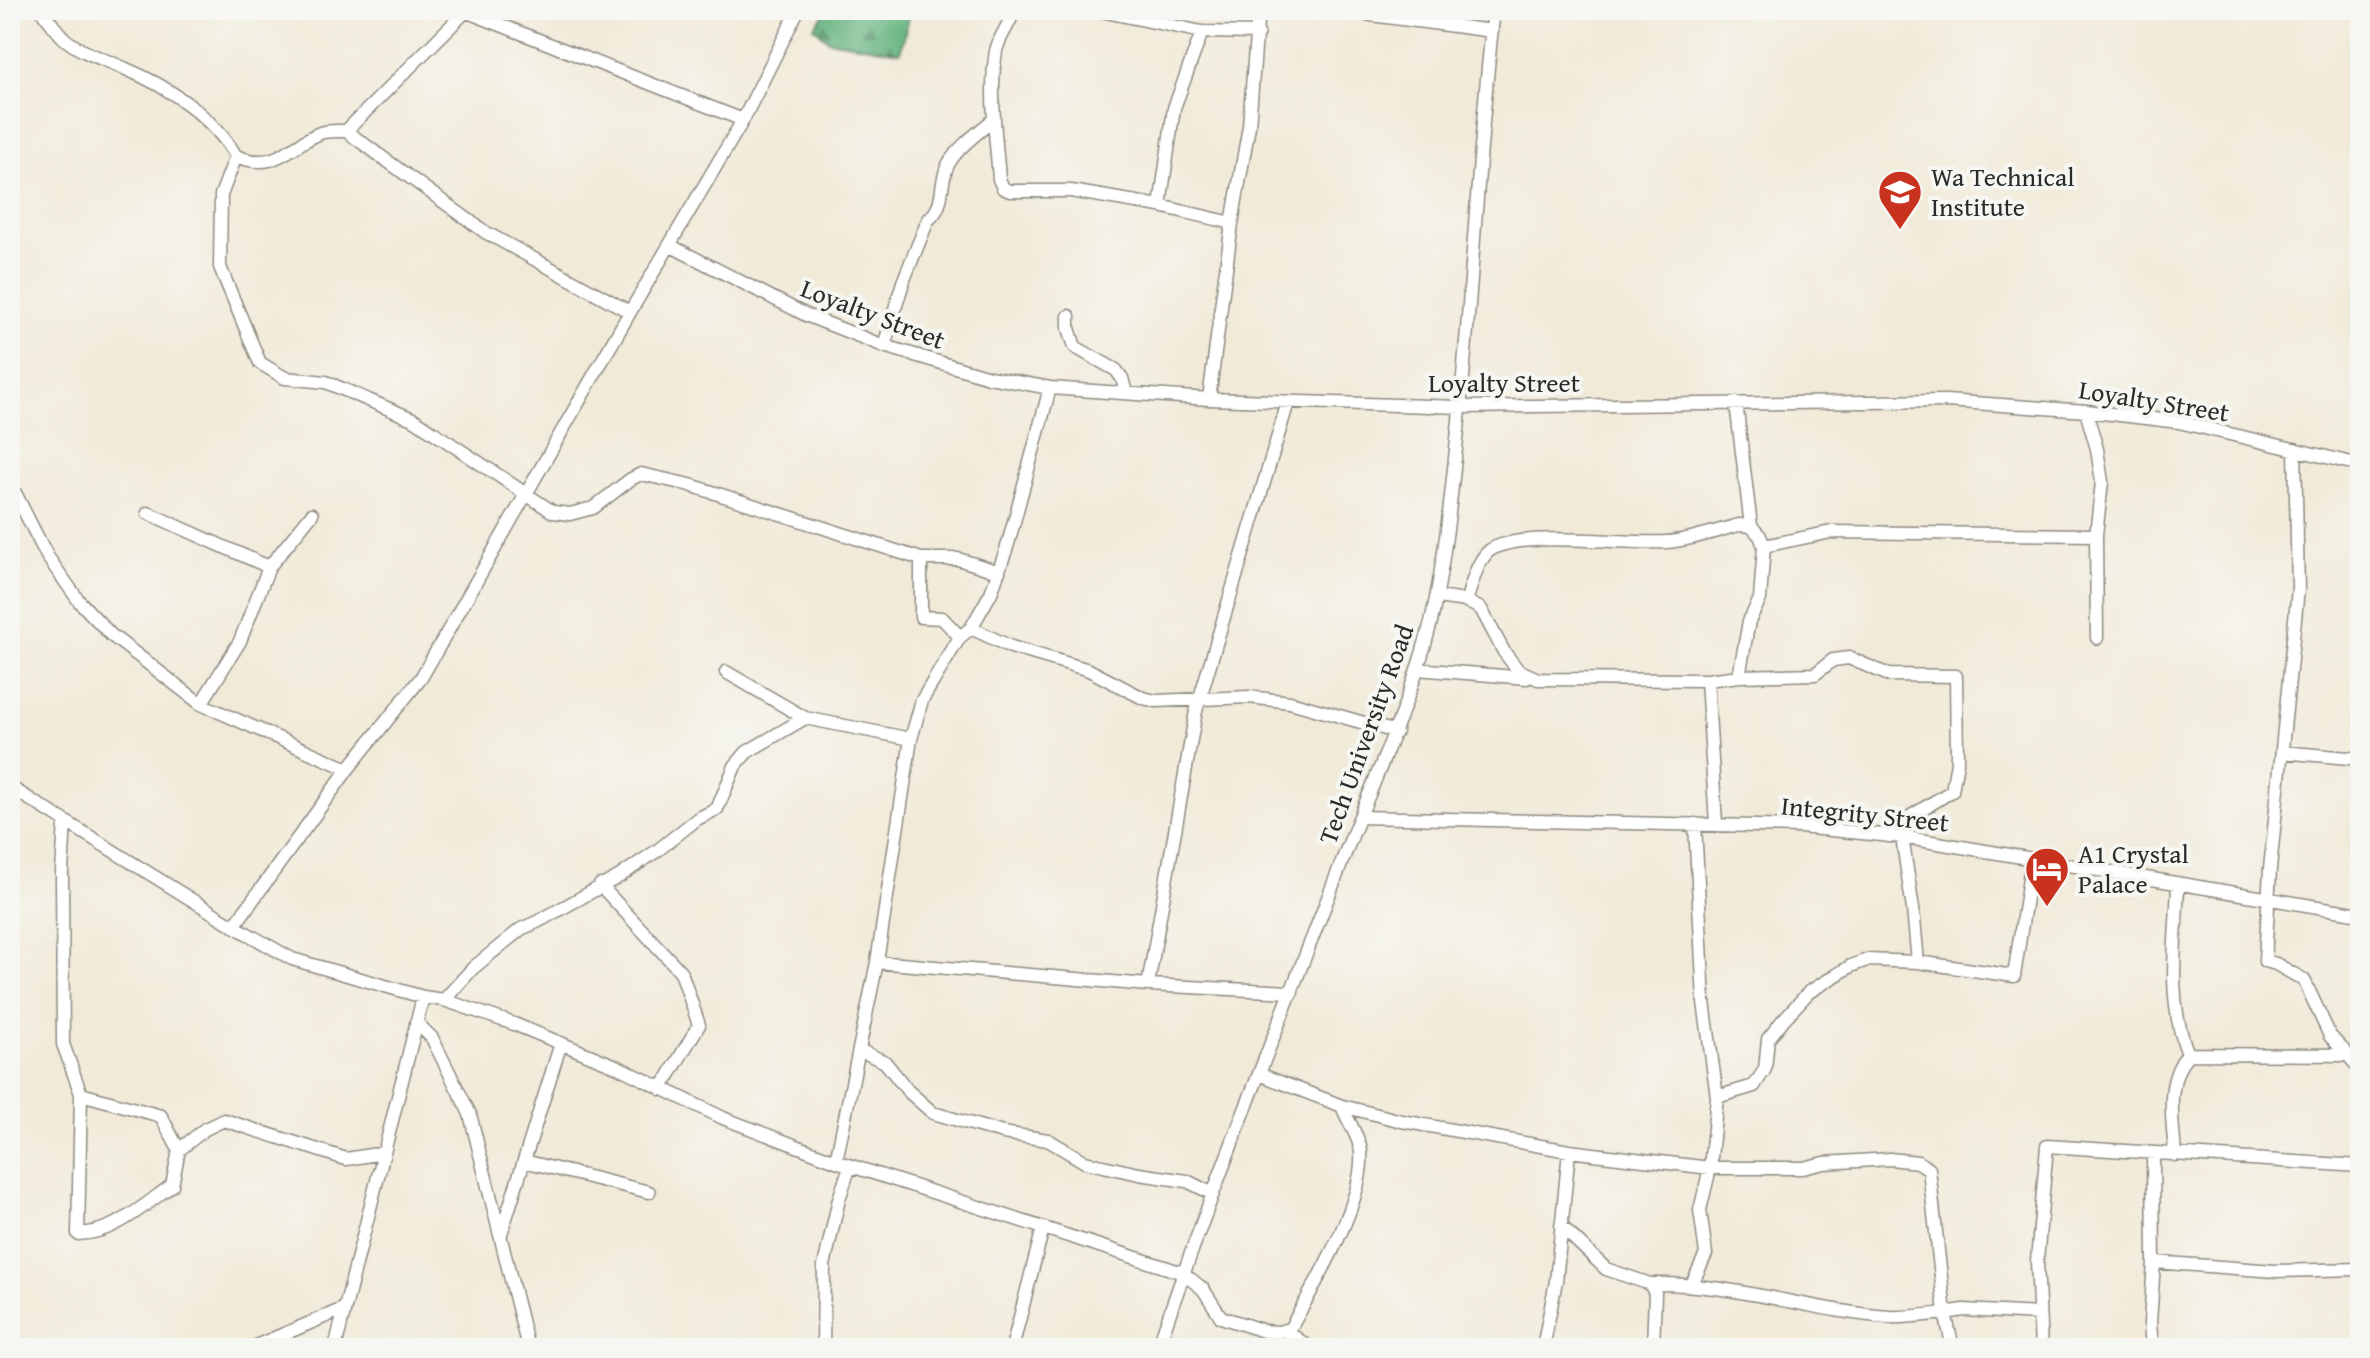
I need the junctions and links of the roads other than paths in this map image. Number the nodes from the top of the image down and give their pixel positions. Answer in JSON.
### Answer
{"nodes":[{"id":1,"x":41,"y":10,"type":"edge"},
{"id":2,"x":798,"y":10,"type":"edge"},
{"id":3,"x":1014,"y":10,"type":"edge"},
{"id":4,"x":1096,"y":10,"type":"edge"},
{"id":5,"x":1258,"y":10,"type":"edge"},
{"id":6,"x":1334,"y":10,"type":"edge"},
{"id":7,"x":1494,"y":10,"type":"edge"},
{"id":8,"x":466,"y":11,"type":"edge"},
{"id":9,"x":1492,"y":31,"type":"junction"},
{"id":10,"x":1202,"y":32,"type":"junction"},
{"id":11,"x":1258,"y":33,"type":"junction"},
{"id":12,"x":994,"y":119,"type":"junction"},
{"id":13,"x":743,"y":120,"type":"junction"},
{"id":14,"x":346,"y":131,"type":"junction"},
{"id":15,"x":236,"y":156,"type":"junction"},
{"id":16,"x":1160,"y":206,"type":"junction"},
{"id":17,"x":1232,"y":223,"type":"junction"},
{"id":18,"x":671,"y":246,"type":"junction"},
{"id":19,"x":630,"y":312,"type":"junction"},
{"id":20,"x":1069,"y":316,"type":"dead end"},
{"id":21,"x":884,"y":346,"type":"junction"},
{"id":22,"x":1050,"y":388,"type":"junction"},
{"id":23,"x":1126,"y":393,"type":"junction"},
{"id":24,"x":1209,"y":399,"type":"junction"},
{"id":25,"x":1288,"y":402,"type":"junction"},
{"id":26,"x":1736,"y":403,"type":"junction"},
{"id":27,"x":1461,"y":407,"type":"junction"},
{"id":28,"x":2086,"y":411,"type":"junction"},
{"id":29,"x":2295,"y":449,"type":"junction"},
{"id":30,"x":2360,"y":465,"type":"edge"},
{"id":31,"x":10,"y":483,"type":"edge"},
{"id":32,"x":527,"y":494,"type":"junction"},
{"id":33,"x":148,"y":513,"type":"dead end"},
{"id":34,"x":312,"y":514,"type":"dead end"},
{"id":35,"x":1751,"y":526,"type":"junction"},
{"id":36,"x":2096,"y":535,"type":"junction"},
{"id":37,"x":1764,"y":546,"type":"junction"},
{"id":38,"x":921,"y":559,"type":"junction"},
{"id":39,"x":269,"y":567,"type":"junction"},
{"id":40,"x":999,"y":572,"type":"junction"},
{"id":41,"x":1437,"y":597,"type":"junction"},
{"id":42,"x":1466,"y":601,"type":"junction"},
{"id":43,"x":966,"y":632,"type":"junction"},
{"id":44,"x":2097,"y":638,"type":"dead end"},
{"id":45,"x":1417,"y":669,"type":"junction"},
{"id":46,"x":726,"y":672,"type":"dead end"},
{"id":47,"x":1739,"y":676,"type":"junction"},
{"id":48,"x":1538,"y":679,"type":"junction"},
{"id":49,"x":1707,"y":680,"type":"junction"},
{"id":50,"x":1200,"y":698,"type":"junction"},
{"id":51,"x":201,"y":704,"type":"junction"},
{"id":52,"x":805,"y":718,"type":"junction"},
{"id":53,"x":1396,"y":732,"type":"junction"},
{"id":54,"x":911,"y":739,"type":"junction"},
{"id":55,"x":2282,"y":752,"type":"junction"},
{"id":56,"x":2360,"y":759,"type":"edge"},
{"id":57,"x":348,"y":769,"type":"junction"},
{"id":58,"x":10,"y":787,"type":"edge"},
{"id":59,"x":1360,"y":817,"type":"junction"},
{"id":60,"x":65,"y":822,"type":"junction"},
{"id":61,"x":1695,"y":824,"type":"junction"},
{"id":62,"x":1716,"y":824,"type":"junction"},
{"id":63,"x":1888,"y":836,"type":"junction"},
{"id":64,"x":1902,"y":837,"type":"junction"},
{"id":65,"x":2032,"y":859,"type":"junction"},
{"id":66,"x":600,"y":885,"type":"junction"},
{"id":67,"x":2178,"y":885,"type":"junction"},
{"id":68,"x":2267,"y":898,"type":"junction"},
{"id":69,"x":2360,"y":914,"type":"edge"},
{"id":70,"x":234,"y":926,"type":"junction"},
{"id":71,"x":877,"y":962,"type":"junction"},
{"id":72,"x":1918,"y":962,"type":"junction"},
{"id":73,"x":1148,"y":985,"type":"junction"},
{"id":74,"x":1292,"y":992,"type":"junction"},
{"id":75,"x":423,"y":997,"type":"junction"},
{"id":76,"x":444,"y":1000,"type":"junction"},
{"id":77,"x":416,"y":1022,"type":"junction"},
{"id":78,"x":561,"y":1043,"type":"junction"},
{"id":79,"x":859,"y":1050,"type":"junction"},
{"id":80,"x":2188,"y":1054,"type":"junction"},
{"id":81,"x":2348,"y":1055,"type":"junction"},
{"id":82,"x":2360,"y":1069,"type":"edge"},
{"id":83,"x":1259,"y":1074,"type":"junction"},
{"id":84,"x":661,"y":1089,"type":"junction"},
{"id":85,"x":81,"y":1094,"type":"junction"},
{"id":86,"x":1717,"y":1097,"type":"junction"},
{"id":87,"x":1342,"y":1106,"type":"junction"},
{"id":88,"x":179,"y":1150,"type":"junction"},
{"id":89,"x":1569,"y":1151,"type":"junction"},
{"id":90,"x":383,"y":1153,"type":"junction"},
{"id":91,"x":2153,"y":1154,"type":"junction"},
{"id":92,"x":2175,"y":1155,"type":"junction"},
{"id":93,"x":524,"y":1161,"type":"junction"},
{"id":94,"x":836,"y":1161,"type":"junction"},
{"id":95,"x":850,"y":1166,"type":"junction"},
{"id":96,"x":2360,"y":1166,"type":"edge"},
{"id":97,"x":1710,"y":1168,"type":"junction"},
{"id":98,"x":649,"y":1192,"type":"dead end"},
{"id":99,"x":1213,"y":1194,"type":"junction"},
{"id":100,"x":1561,"y":1226,"type":"junction"},
{"id":101,"x":1043,"y":1228,"type":"junction"},
{"id":102,"x":501,"y":1234,"type":"junction"},
{"id":103,"x":2154,"y":1262,"type":"junction"},
{"id":104,"x":2360,"y":1269,"type":"edge"},
{"id":105,"x":1183,"y":1273,"type":"junction"},
{"id":106,"x":1650,"y":1284,"type":"junction"},
{"id":107,"x":1692,"y":1284,"type":"junction"},
{"id":108,"x":343,"y":1309,"type":"junction"},
{"id":109,"x":1945,"y":1313,"type":"junction"},
{"id":110,"x":2039,"y":1314,"type":"junction"},
{"id":111,"x":1285,"y":1330,"type":"junction"},
{"id":112,"x":1302,"y":1345,"type":"edge"},
{"id":113,"x":251,"y":1348,"type":"edge"},
{"id":114,"x":335,"y":1348,"type":"edge"},
{"id":115,"x":528,"y":1348,"type":"edge"},
{"id":116,"x":823,"y":1348,"type":"edge"},
{"id":117,"x":1012,"y":1348,"type":"edge"},
{"id":118,"x":1158,"y":1348,"type":"edge"},
{"id":119,"x":1543,"y":1348,"type":"edge"},
{"id":120,"x":1653,"y":1348,"type":"edge"},
{"id":121,"x":1953,"y":1348,"type":"edge"},
{"id":122,"x":2041,"y":1348,"type":"edge"},
{"id":123,"x":2152,"y":1348,"type":"edge"}],
"edges":[{"from":1,"to":15,"type":"street"},
{"from":2,"to":13,"type":"street"},
{"from":3,"to":12,"type":"street"},
{"from":4,"to":10,"type":"street"},
{"from":5,"to":11,"type":"street"},
{"from":6,"to":9,"type":"street"},
{"from":7,"to":9,"type":"street","name":"Tech University Road"},
{"from":8,"to":13,"type":"street"},
{"from":8,"to":14,"type":"street"},
{"from":9,"to":27,"type":"street","name":"Tech University Road"},
{"from":10,"to":11,"type":"street"},
{"from":10,"to":16,"type":"street"},
{"from":11,"to":17,"type":"street"},
{"from":12,"to":16,"type":"street"},
{"from":12,"to":21,"type":"street"},
{"from":13,"to":18,"type":"street"},
{"from":14,"to":15,"type":"street"},
{"from":14,"to":19,"type":"street"},
{"from":15,"to":32,"type":"street"},
{"from":16,"to":17,"type":"street"},
{"from":17,"to":24,"type":"street"},
{"from":18,"to":19,"type":"street"},
{"from":18,"to":21,"type":"street","name":"Loyalty Street"},
{"from":19,"to":32,"type":"street"},
{"from":20,"to":23,"type":"street"},
{"from":21,"to":22,"type":"street","name":"Loyalty Street"},
{"from":22,"to":23,"type":"street","name":"Loyalty Street"},
{"from":22,"to":40,"type":"street"},
{"from":23,"to":24,"type":"street","name":"Loyalty Street"},
{"from":24,"to":25,"type":"street","name":"Loyalty Street"},
{"from":25,"to":27,"type":"street","name":"Loyalty Street"},
{"from":25,"to":50,"type":"street"},
{"from":26,"to":27,"type":"street","name":"Loyalty Street"},
{"from":26,"to":28,"type":"street","name":"Loyalty Street"},
{"from":26,"to":35,"type":"street"},
{"from":27,"to":41,"type":"street","name":"Tech University Road"},
{"from":28,"to":29,"type":"street","name":"Loyalty Street"},
{"from":28,"to":36,"type":"street"},
{"from":29,"to":30,"type":"street","name":"Loyalty Street"},
{"from":29,"to":55,"type":"street"},
{"from":31,"to":51,"type":"street"},
{"from":32,"to":38,"type":"street"},
{"from":32,"to":57,"type":"street"},
{"from":33,"to":39,"type":"street"},
{"from":34,"to":39,"type":"street"},
{"from":35,"to":37,"type":"street"},
{"from":35,"to":42,"type":"street"},
{"from":36,"to":37,"type":"street"},
{"from":36,"to":44,"type":"street"},
{"from":37,"to":47,"type":"street"},
{"from":38,"to":40,"type":"street"},
{"from":38,"to":43,"type":"street"},
{"from":39,"to":51,"type":"street"},
{"from":40,"to":43,"type":"street"},
{"from":41,"to":42,"type":"street"},
{"from":41,"to":45,"type":"street","name":"Tech University Road"},
{"from":42,"to":48,"type":"street"},
{"from":43,"to":50,"type":"street"},
{"from":43,"to":54,"type":"street"},
{"from":45,"to":48,"type":"street"},
{"from":45,"to":53,"type":"street","name":"Tech University Road"},
{"from":46,"to":52,"type":"street"},
{"from":47,"to":49,"type":"street"},
{"from":47,"to":63,"type":"street"},
{"from":48,"to":49,"type":"street"},
{"from":49,"to":62,"type":"street"},
{"from":50,"to":53,"type":"street"},
{"from":50,"to":73,"type":"street"},
{"from":51,"to":57,"type":"street"},
{"from":52,"to":54,"type":"street"},
{"from":52,"to":66,"type":"street"},
{"from":53,"to":59,"type":"street","name":"Tech University Road"},
{"from":54,"to":71,"type":"street"},
{"from":55,"to":56,"type":"street"},
{"from":55,"to":68,"type":"street"},
{"from":57,"to":70,"type":"street"},
{"from":58,"to":60,"type":"street"},
{"from":59,"to":61,"type":"street","name":"Integrity Street"},
{"from":59,"to":74,"type":"street","name":"Tech University Road"},
{"from":60,"to":70,"type":"street"},
{"from":60,"to":85,"type":"street"},
{"from":61,"to":62,"type":"street","name":"Integrity Street"},
{"from":61,"to":86,"type":"street"},
{"from":62,"to":63,"type":"street","name":"Integrity Street"},
{"from":63,"to":64,"type":"street","name":"Integrity Street"},
{"from":64,"to":65,"type":"street","name":"Integrity Street"},
{"from":64,"to":72,"type":"street"},
{"from":65,"to":67,"type":"street","name":"Integrity Street"},
{"from":65,"to":72,"type":"street"},
{"from":66,"to":76,"type":"street"},
{"from":66,"to":84,"type":"street"},
{"from":67,"to":68,"type":"street","name":"Integrity Street"},
{"from":67,"to":80,"type":"street"},
{"from":68,"to":69,"type":"street","name":"Integrity Street"},
{"from":68,"to":81,"type":"street"},
{"from":70,"to":75,"type":"street"},
{"from":71,"to":73,"type":"street"},
{"from":71,"to":79,"type":"street"},
{"from":72,"to":86,"type":"street"},
{"from":73,"to":74,"type":"street"},
{"from":74,"to":83,"type":"street","name":"Tech University Road"},
{"from":75,"to":76,"type":"street"},
{"from":75,"to":77,"type":"street"},
{"from":76,"to":78,"type":"street"},
{"from":77,"to":90,"type":"street"},
{"from":77,"to":102,"type":"street"},
{"from":78,"to":84,"type":"street"},
{"from":78,"to":93,"type":"street"},
{"from":79,"to":94,"type":"street"},
{"from":79,"to":99,"type":"street"},
{"from":80,"to":81,"type":"street"},
{"from":80,"to":92,"type":"street"},
{"from":81,"to":82,"type":"street"},
{"from":83,"to":87,"type":"street"},
{"from":83,"to":99,"type":"street","name":"Tech University Road"},
{"from":84,"to":94,"type":"street"},
{"from":85,"to":88,"type":"street"},
{"from":85,"to":88,"type":"street"},
{"from":86,"to":97,"type":"street"},
{"from":87,"to":89,"type":"street"},
{"from":87,"to":111,"type":"street"},
{"from":88,"to":90,"type":"street"},
{"from":89,"to":97,"type":"street"},
{"from":89,"to":100,"type":"street"},
{"from":90,"to":108,"type":"street"},
{"from":91,"to":92,"type":"street"},
{"from":91,"to":103,"type":"street"},
{"from":91,"to":110,"type":"street"},
{"from":92,"to":96,"type":"street"},
{"from":93,"to":98,"type":"street"},
{"from":93,"to":102,"type":"street"},
{"from":94,"to":95,"type":"street"},
{"from":95,"to":101,"type":"street"},
{"from":95,"to":116,"type":"street"},
{"from":97,"to":107,"type":"street"},
{"from":97,"to":109,"type":"street"},
{"from":99,"to":105,"type":"street","name":"Tech University Road"},
{"from":100,"to":106,"type":"street"},
{"from":100,"to":119,"type":"street"},
{"from":101,"to":105,"type":"street"},
{"from":101,"to":117,"type":"street"},
{"from":102,"to":115,"type":"street"},
{"from":103,"to":104,"type":"street"},
{"from":103,"to":123,"type":"street"},
{"from":105,"to":111,"type":"street"},
{"from":105,"to":118,"type":"street","name":"Tech University Road"},
{"from":106,"to":107,"type":"street"},
{"from":106,"to":120,"type":"street"},
{"from":107,"to":109,"type":"street"},
{"from":108,"to":113,"type":"street"},
{"from":108,"to":114,"type":"street"},
{"from":109,"to":110,"type":"street"},
{"from":109,"to":121,"type":"street"},
{"from":110,"to":122,"type":"street"},
{"from":111,"to":112,"type":"street"}]}
